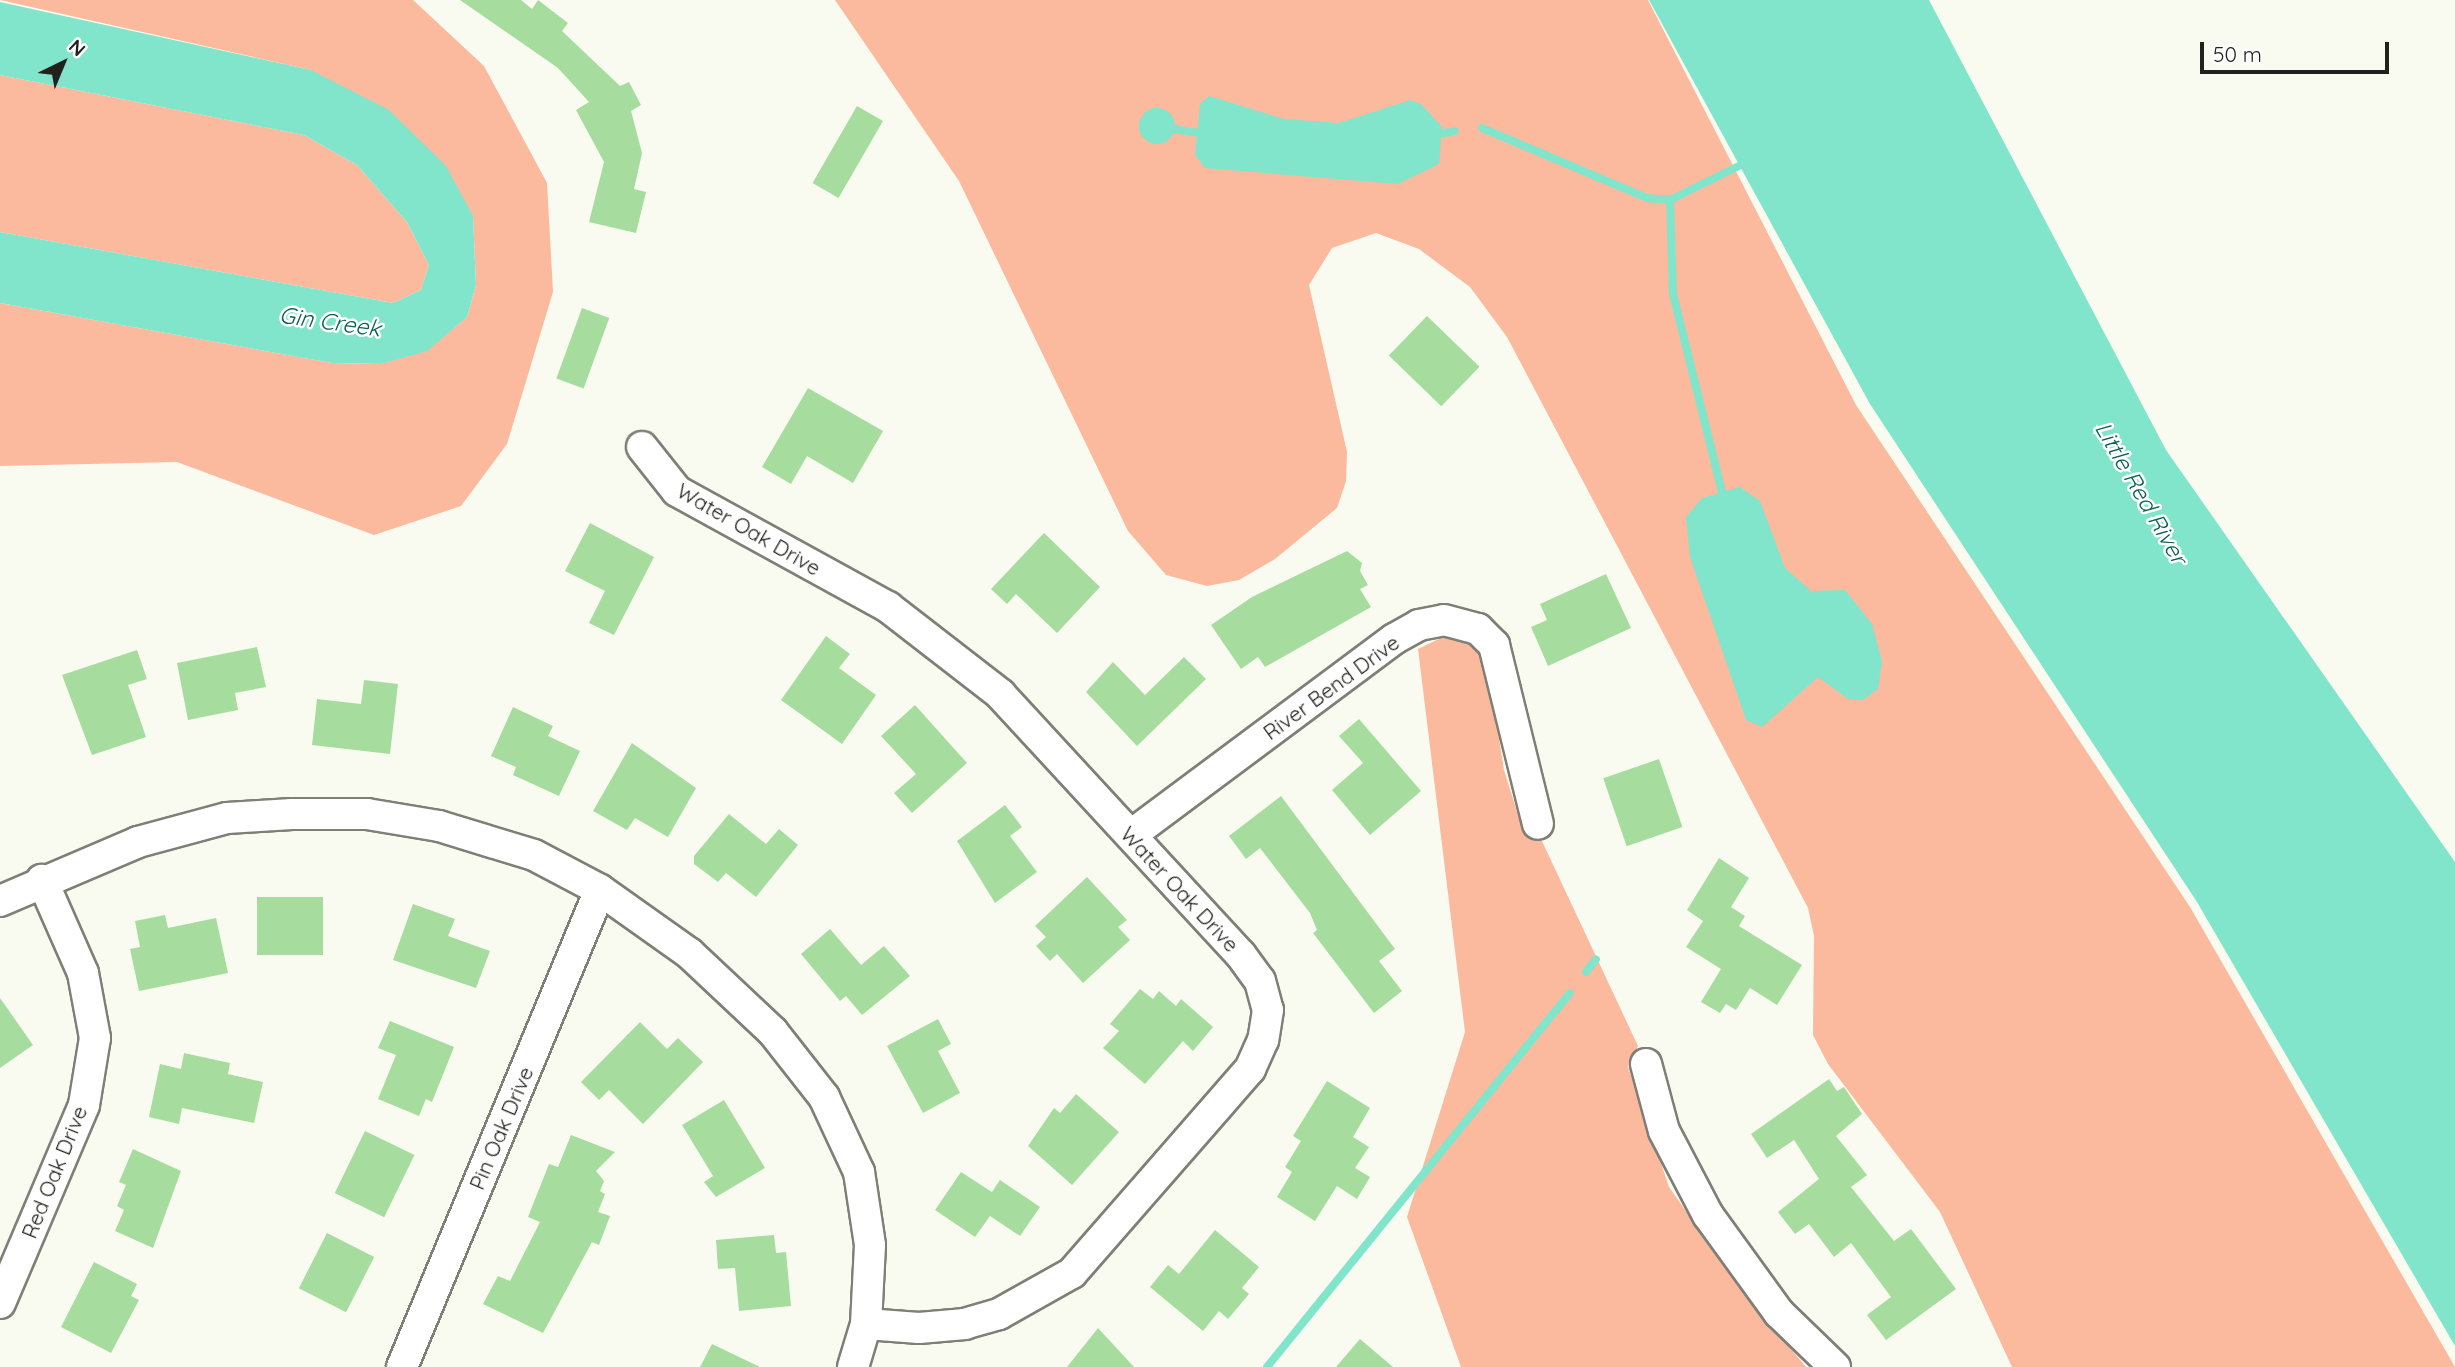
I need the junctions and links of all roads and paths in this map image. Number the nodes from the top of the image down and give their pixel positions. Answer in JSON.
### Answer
{"nodes":[{"id":1,"x":642,"y":447,"type":"dead end"},
{"id":2,"x":1538,"y":824,"type":"dead end"},
{"id":3,"x":1131,"y":835,"type":"junction"},
{"id":4,"x":42,"y":880,"type":"junction"},
{"id":5,"x":600,"y":890,"type":"junction"},
{"id":6,"x":0,"y":901,"type":"edge"},
{"id":7,"x":1646,"y":1063,"type":"dead end"},
{"id":8,"x":0,"y":1303,"type":"edge"},
{"id":9,"x":866,"y":1324,"type":"junction"},
{"id":10,"x":402,"y":1367,"type":"edge"},
{"id":11,"x":853,"y":1367,"type":"edge"},
{"id":12,"x":1835,"y":1367,"type":"edge"}],
"edges":[{"from":1,"to":3,"type":"street","name":"Water Oak Drive"},
{"from":2,"to":3,"type":"street","name":"River Bend Drive"},
{"from":3,"to":9,"type":"street","name":"Water Oak Drive"},
{"from":4,"to":5,"type":"street"},
{"from":4,"to":6,"type":"street"},
{"from":4,"to":8,"type":"street","name":"Red Oak Drive"},
{"from":5,"to":9,"type":"street"},
{"from":5,"to":10,"type":"street","name":"Pin Oak Drive"},
{"from":7,"to":12,"type":"street"},
{"from":9,"to":11,"type":"street"}]}
